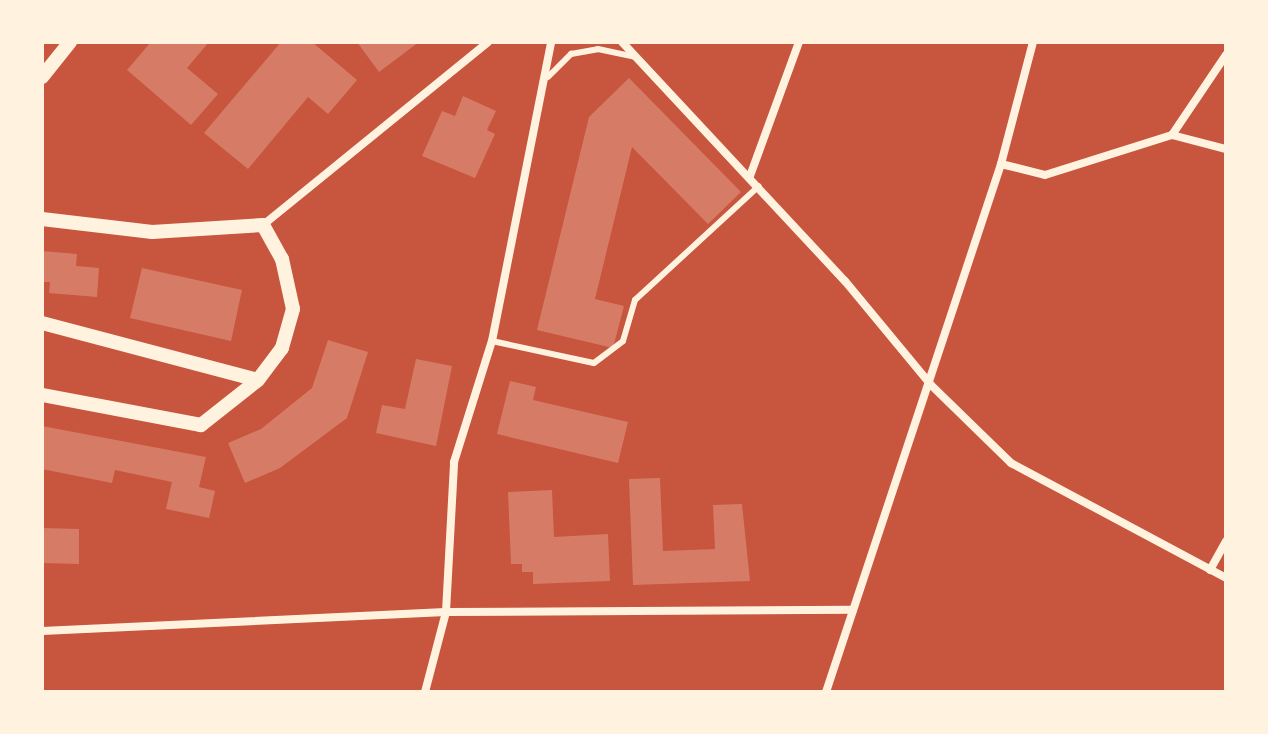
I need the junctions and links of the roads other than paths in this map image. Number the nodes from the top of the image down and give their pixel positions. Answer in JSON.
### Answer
{"nodes":[{"id":1,"x":70,"y":42,"type":"edge"},
{"id":2,"x":488,"y":42,"type":"edge"},
{"id":3,"x":551,"y":42,"type":"edge"},
{"id":4,"x":622,"y":42,"type":"edge"},
{"id":5,"x":799,"y":42,"type":"edge"},
{"id":6,"x":1033,"y":42,"type":"edge"},
{"id":7,"x":1226,"y":55,"type":"edge"},
{"id":8,"x":636,"y":57,"type":"junction"},
{"id":9,"x":42,"y":77,"type":"edge"},
{"id":10,"x":548,"y":77,"type":"junction"},
{"id":11,"x":1172,"y":135,"type":"junction"},
{"id":12,"x":1226,"y":149,"type":"edge"},
{"id":13,"x":1001,"y":164,"type":"junction"},
{"id":14,"x":750,"y":176,"type":"junction"},
{"id":15,"x":759,"y":186,"type":"junction"},
{"id":16,"x":42,"y":209,"type":"edge"},
{"id":17,"x":42,"y":219,"type":"edge"},
{"id":18,"x":67,"y":224,"type":"junction"},
{"id":19,"x":263,"y":225,"type":"junction"},
{"id":20,"x":42,"y":323,"type":"edge"},
{"id":21,"x":492,"y":341,"type":"junction"},
{"id":22,"x":258,"y":380,"type":"junction"},
{"id":23,"x":931,"y":385,"type":"junction"},
{"id":24,"x":42,"y":395,"type":"edge"},
{"id":25,"x":1226,"y":541,"type":"edge"},
{"id":26,"x":1210,"y":570,"type":"junction"},
{"id":27,"x":1226,"y":578,"type":"edge"},
{"id":28,"x":853,"y":610,"type":"junction"},
{"id":29,"x":446,"y":612,"type":"junction"},
{"id":30,"x":42,"y":631,"type":"edge"},
{"id":31,"x":425,"y":692,"type":"edge"},
{"id":32,"x":826,"y":692,"type":"edge"}],
"edges":[{"from":1,"to":9,"type":"street"},
{"from":2,"to":19,"type":"street"},
{"from":3,"to":10,"type":"street"},
{"from":4,"to":8,"type":"street"},
{"from":5,"to":14,"type":"street"},
{"from":6,"to":13,"type":"street"},
{"from":7,"to":11,"type":"street"},
{"from":8,"to":10,"type":"lane"},
{"from":8,"to":14,"type":"street"},
{"from":10,"to":21,"type":"street"},
{"from":11,"to":12,"type":"street"},
{"from":11,"to":13,"type":"street"},
{"from":13,"to":23,"type":"street"},
{"from":14,"to":15,"type":"street"},
{"from":15,"to":21,"type":"lane"},
{"from":15,"to":23,"type":"street"},
{"from":16,"to":18,"type":"street"},
{"from":17,"to":18,"type":"street"},
{"from":18,"to":19,"type":"street"},
{"from":19,"to":22,"type":"street"},
{"from":20,"to":22,"type":"street"},
{"from":21,"to":29,"type":"street"},
{"from":22,"to":24,"type":"street"},
{"from":23,"to":26,"type":"street"},
{"from":23,"to":28,"type":"street"},
{"from":25,"to":26,"type":"street"},
{"from":26,"to":27,"type":"street"},
{"from":28,"to":29,"type":"street"},
{"from":28,"to":32,"type":"street"},
{"from":29,"to":30,"type":"street"},
{"from":29,"to":31,"type":"street"}]}
